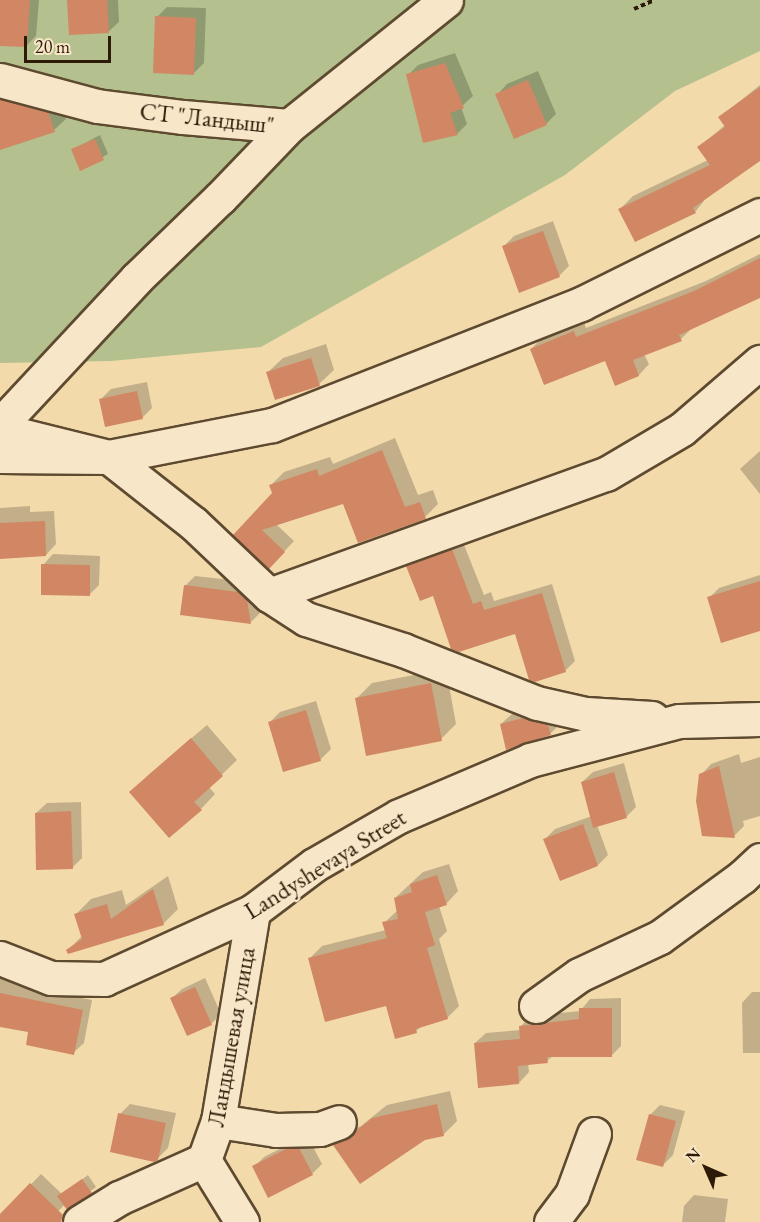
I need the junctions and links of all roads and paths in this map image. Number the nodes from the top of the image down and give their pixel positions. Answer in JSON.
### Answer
{"nodes":[{"id":1,"x":446,"y":0,"type":"edge"},
{"id":2,"x":654,"y":0,"type":"edge"},
{"id":3,"x":634,"y":9,"type":"dead end"},
{"id":4,"x":0,"y":80,"type":"edge"},
{"id":5,"x":289,"y":126,"type":"junction"},
{"id":6,"x":760,"y":215,"type":"edge"},
{"id":7,"x":760,"y":362,"type":"edge"},
{"id":8,"x":0,"y":425,"type":"edge"},
{"id":9,"x":0,"y":430,"type":"edge"},
{"id":10,"x":0,"y":456,"type":"edge"},
{"id":11,"x":109,"y":457,"type":"junction"},
{"id":12,"x":269,"y":595,"type":"junction"},
{"id":13,"x":760,"y":719,"type":"edge"},
{"id":14,"x":679,"y":721,"type":"junction"},
{"id":15,"x":760,"y":860,"type":"edge"},
{"id":16,"x":254,"y":911,"type":"junction"},
{"id":17,"x":0,"y":958,"type":"edge"},
{"id":18,"x":536,"y":1006,"type":"dead end"},
{"id":19,"x":218,"y":1121,"type":"junction"},
{"id":20,"x":339,"y":1122,"type":"dead end"},
{"id":21,"x":594,"y":1134,"type":"dead end"},
{"id":22,"x":204,"y":1160,"type":"junction"},
{"id":23,"x":80,"y":1222,"type":"edge"},
{"id":24,"x":242,"y":1222,"type":"edge"},
{"id":25,"x":551,"y":1222,"type":"edge"}],
"edges":[{"from":1,"to":5,"type":"street","name":"СТ \"Ландыш\""},
{"from":2,"to":3,"type":"path"},
{"from":4,"to":5,"type":"street","name":"СТ \"Ландыш\""},
{"from":5,"to":8,"type":"street"},
{"from":6,"to":11,"type":"street"},
{"from":7,"to":12,"type":"street"},
{"from":9,"to":11,"type":"street"},
{"from":10,"to":11,"type":"street"},
{"from":11,"to":12,"type":"street"},
{"from":12,"to":14,"type":"street"},
{"from":13,"to":14,"type":"street","name":"Landyshevaya Street"},
{"from":14,"to":16,"type":"street","name":"Landyshevaya Street"},
{"from":15,"to":18,"type":"street"},
{"from":16,"to":17,"type":"street","name":"Landyshevaya Street"},
{"from":16,"to":19,"type":"street","name":"Ландышевая улица"},
{"from":19,"to":20,"type":"street"},
{"from":19,"to":22,"type":"street","name":"Ландышевая улица"},
{"from":21,"to":25,"type":"street"},
{"from":22,"to":23,"type":"street"},
{"from":22,"to":24,"type":"street","name":"Ландышевая улица"}]}
